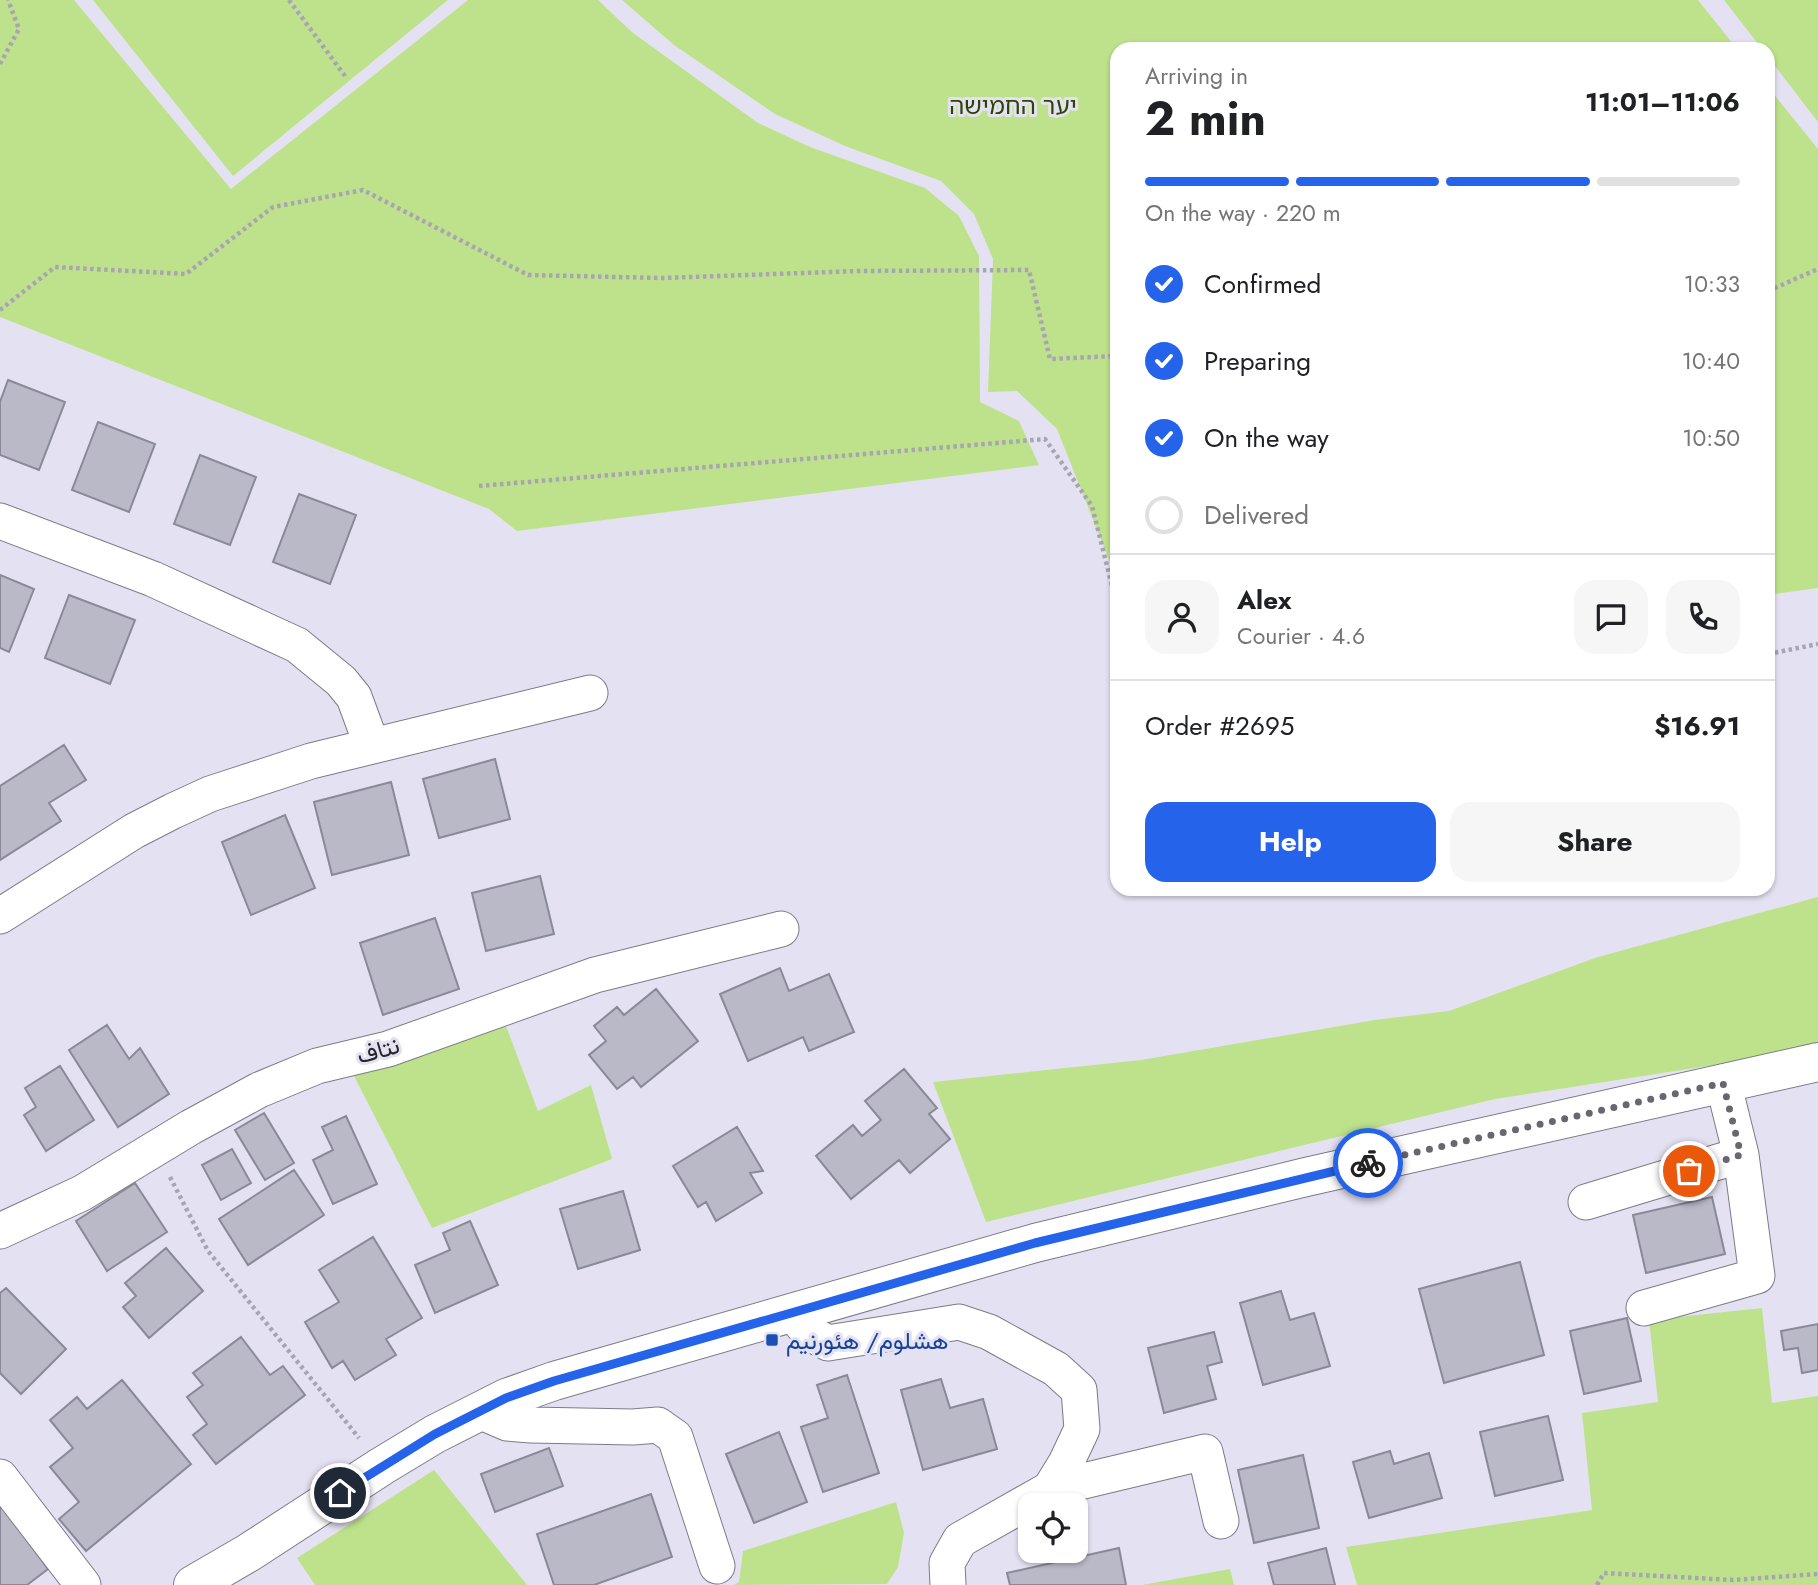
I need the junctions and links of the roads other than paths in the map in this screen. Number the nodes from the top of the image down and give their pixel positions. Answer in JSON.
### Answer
{"nodes":[{"id":1,"x":0,"y":521,"type":"edge"},
{"id":2,"x":590,"y":693,"type":"dead end"},
{"id":3,"x":372,"y":746,"type":"junction"},
{"id":4,"x":0,"y":916,"type":"edge"},
{"id":5,"x":781,"y":929,"type":"dead end"},
{"id":6,"x":1818,"y":1062,"type":"edge"},
{"id":7,"x":1723,"y":1083,"type":"junction"},
{"id":8,"x":1741,"y":1155,"type":"junction"},
{"id":9,"x":1586,"y":1202,"type":"dead end"},
{"id":10,"x":0,"y":1231,"type":"edge"},
{"id":11,"x":1644,"y":1308,"type":"dead end"},
{"id":12,"x":792,"y":1312,"type":"junction"},
{"id":13,"x":479,"y":1411,"type":"junction"},
{"id":14,"x":0,"y":1477,"type":"edge"},
{"id":15,"x":1050,"y":1489,"type":"junction"},
{"id":16,"x":1221,"y":1521,"type":"dead end"},
{"id":17,"x":717,"y":1566,"type":"dead end"},
{"id":18,"x":937,"y":1581,"type":"edge"},
{"id":19,"x":83,"y":1585,"type":"edge"},
{"id":20,"x":193,"y":1585,"type":"edge"}],
"edges":[{"from":1,"to":3,"type":"street"},
{"from":2,"to":3,"type":"street"},
{"from":3,"to":4,"type":"street"},
{"from":5,"to":10,"type":"street","name":"نتاف"},
{"from":6,"to":7,"type":"main road"},
{"from":7,"to":8,"type":"street"},
{"from":7,"to":12,"type":"main road"},
{"from":8,"to":9,"type":"street"},
{"from":8,"to":11,"type":"street"},
{"from":12,"to":13,"type":"main road"},
{"from":12,"to":15,"type":"street"},
{"from":13,"to":17,"type":"street"},
{"from":13,"to":20,"type":"main road"},
{"from":14,"to":19,"type":"street"},
{"from":15,"to":16,"type":"street"},
{"from":15,"to":18,"type":"street"}]}
